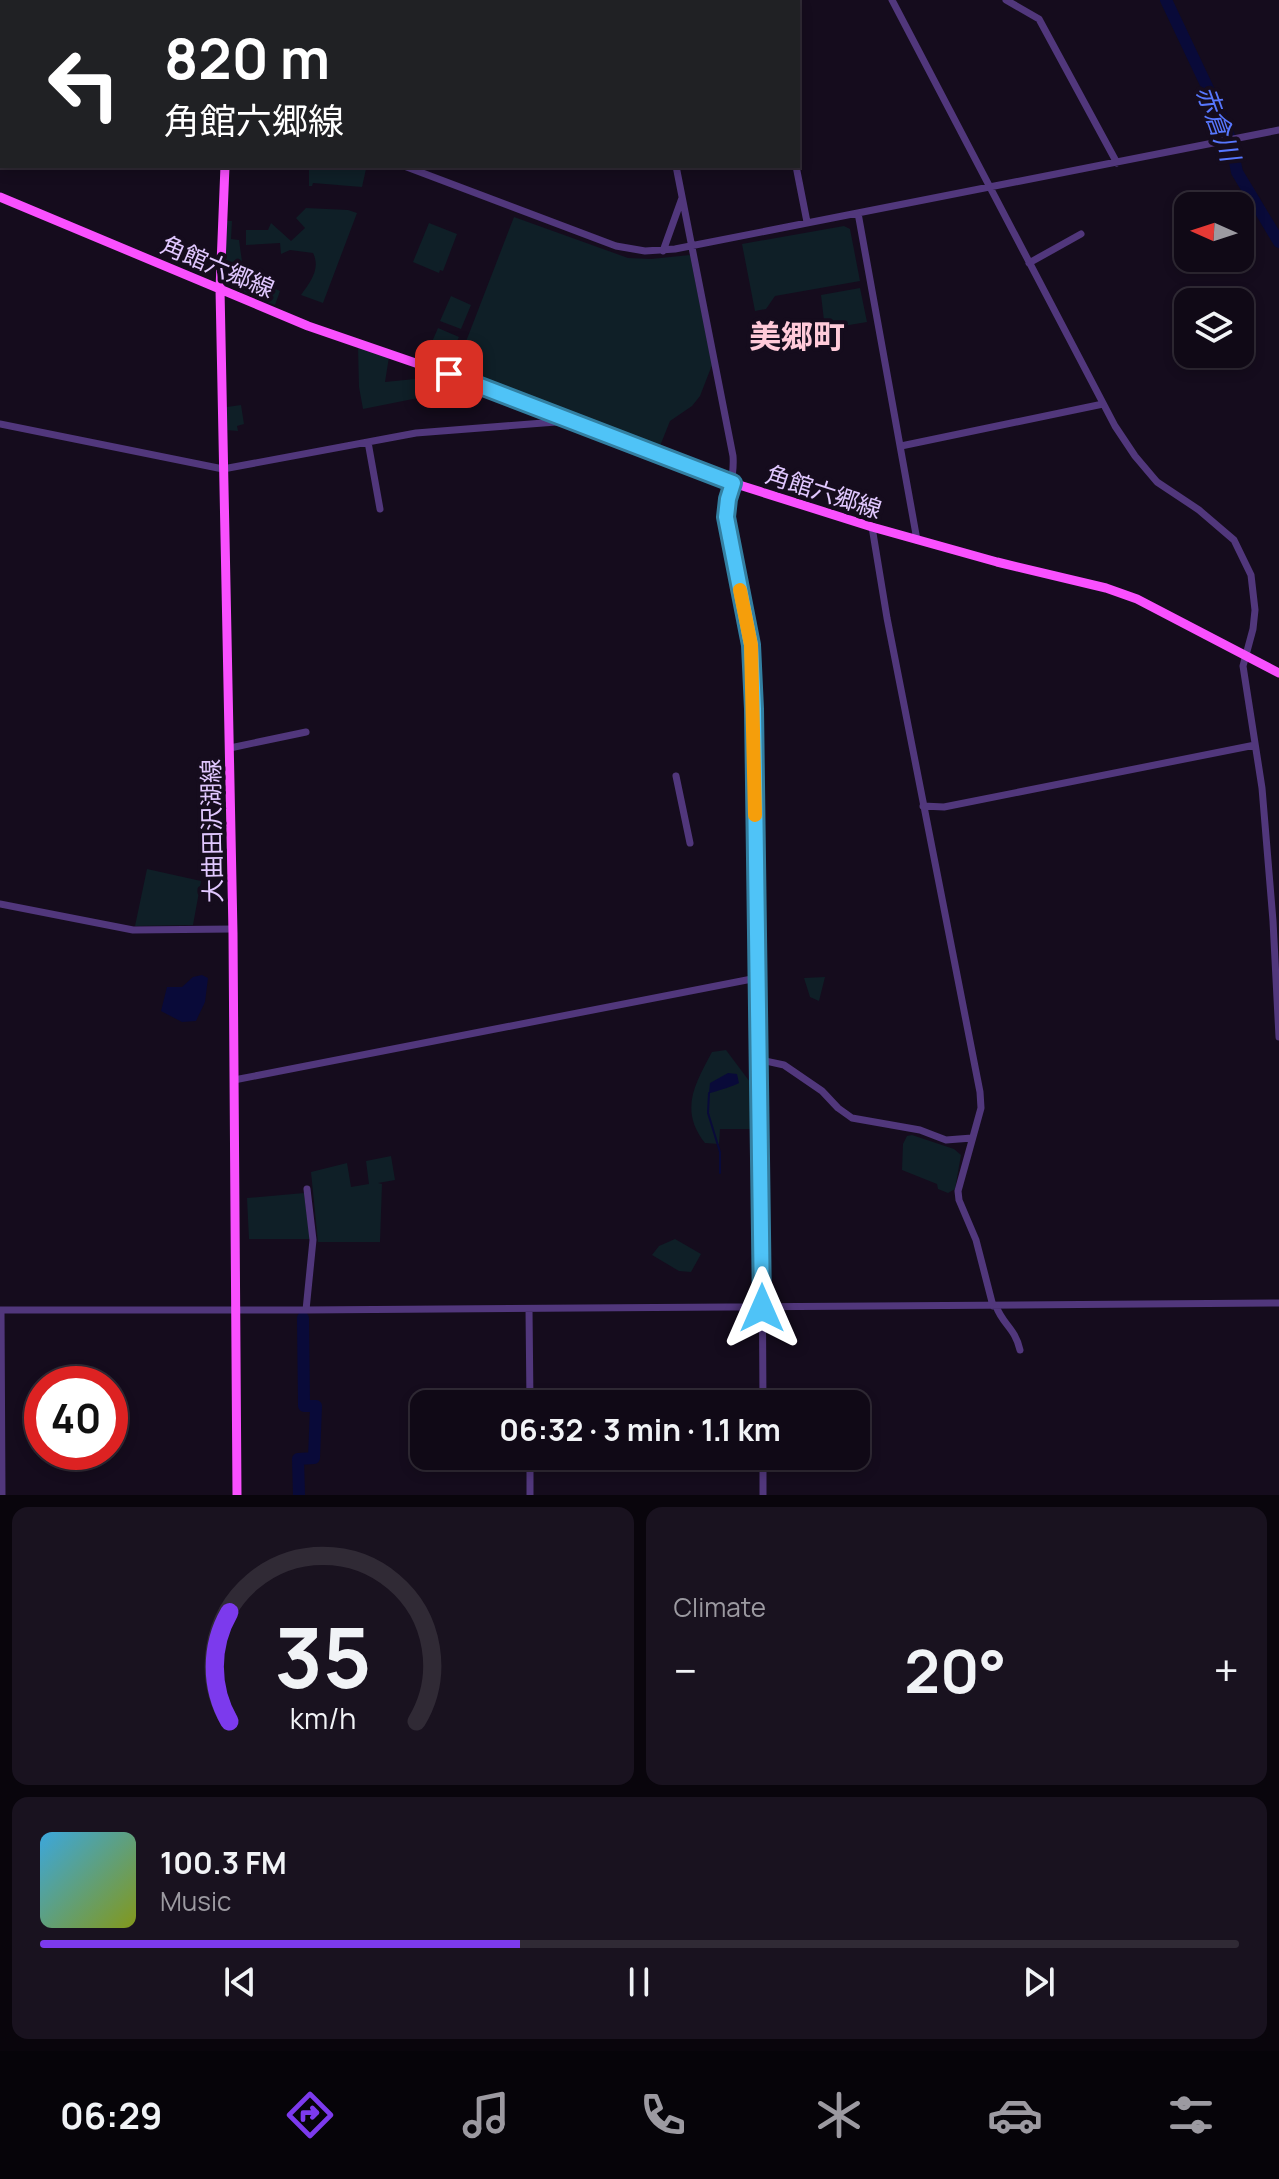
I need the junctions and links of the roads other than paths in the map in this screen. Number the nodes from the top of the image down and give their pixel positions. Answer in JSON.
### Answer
{"nodes":[{"id":1,"x":892,"y":0,"type":"edge"},
{"id":2,"x":1006,"y":0,"type":"edge"},
{"id":3,"x":1279,"y":130,"type":"edge"},
{"id":4,"x":1117,"y":163,"type":"junction"},
{"id":5,"x":225,"y":168,"type":"edge"},
{"id":6,"x":409,"y":168,"type":"edge"},
{"id":7,"x":676,"y":168,"type":"edge"},
{"id":8,"x":796,"y":168,"type":"edge"},
{"id":9,"x":989,"y":188,"type":"junction"},
{"id":10,"x":683,"y":196,"type":"junction"},
{"id":11,"x":0,"y":197,"type":"edge"},
{"id":12,"x":858,"y":213,"type":"junction"},
{"id":13,"x":807,"y":222,"type":"junction"},
{"id":14,"x":1081,"y":234,"type":"dead end"},
{"id":15,"x":692,"y":245,"type":"junction"},
{"id":16,"x":663,"y":251,"type":"junction"},
{"id":17,"x":1029,"y":263,"type":"junction"},
{"id":18,"x":220,"y":289,"type":"junction"},
{"id":19,"x":1103,"y":404,"type":"junction"},
{"id":20,"x":571,"y":421,"type":"junction"},
{"id":21,"x":0,"y":424,"type":"edge"},
{"id":22,"x":368,"y":442,"type":"junction"},
{"id":23,"x":901,"y":446,"type":"junction"},
{"id":24,"x":223,"y":469,"type":"junction"},
{"id":25,"x":733,"y":483,"type":"junction"},
{"id":26,"x":380,"y":509,"type":"dead end"},
{"id":27,"x":872,"y":527,"type":"junction"},
{"id":28,"x":917,"y":540,"type":"junction"},
{"id":29,"x":1245,"y":657,"type":"junction"},
{"id":30,"x":1279,"y":673,"type":"edge"},
{"id":31,"x":306,"y":732,"type":"dead end"},
{"id":32,"x":1255,"y":745,"type":"junction"},
{"id":33,"x":230,"y":748,"type":"junction"},
{"id":34,"x":676,"y":776,"type":"dead end"},
{"id":35,"x":923,"y":806,"type":"junction"},
{"id":36,"x":690,"y":843,"type":"dead end"},
{"id":37,"x":0,"y":904,"type":"edge"},
{"id":38,"x":1276,"y":921,"type":"edge"},
{"id":39,"x":233,"y":929,"type":"junction"},
{"id":40,"x":757,"y":978,"type":"junction"},
{"id":41,"x":1279,"y":1037,"type":"edge"},
{"id":42,"x":761,"y":1060,"type":"junction"},
{"id":43,"x":234,"y":1080,"type":"junction"},
{"id":44,"x":972,"y":1138,"type":"junction"},
{"id":45,"x":307,"y":1189,"type":"dead end"},
{"id":46,"x":1279,"y":1303,"type":"edge"},
{"id":47,"x":995,"y":1306,"type":"junction"},
{"id":48,"x":762,"y":1308,"type":"junction"},
{"id":49,"x":529,"y":1309,"type":"junction"},
{"id":50,"x":1,"y":1310,"type":"edge"},
{"id":51,"x":306,"y":1310,"type":"junction"},
{"id":52,"x":235,"y":1311,"type":"junction"},
{"id":53,"x":1020,"y":1350,"type":"dead end"},
{"id":54,"x":530,"y":1390,"type":"edge"},
{"id":55,"x":763,"y":1390,"type":"edge"},
{"id":56,"x":530,"y":1470,"type":"edge"},
{"id":57,"x":763,"y":1470,"type":"edge"},
{"id":58,"x":2,"y":1495,"type":"edge"},
{"id":59,"x":237,"y":1495,"type":"edge"},
{"id":60,"x":530,"y":1495,"type":"edge"},
{"id":61,"x":763,"y":1495,"type":"edge"}],
"edges":[{"from":1,"to":9,"type":"street"},
{"from":2,"to":4,"type":"street"},
{"from":3,"to":4,"type":"street"},
{"from":4,"to":9,"type":"street"},
{"from":5,"to":18,"type":"main road","name":"大曲田沢湖線"},
{"from":6,"to":16,"type":"street"},
{"from":7,"to":10,"type":"street"},
{"from":8,"to":13,"type":"street"},
{"from":9,"to":12,"type":"street"},
{"from":9,"to":17,"type":"street"},
{"from":10,"to":15,"type":"street"},
{"from":10,"to":16,"type":"street"},
{"from":11,"to":18,"type":"main road","name":"角館六郷線"},
{"from":12,"to":13,"type":"street"},
{"from":12,"to":23,"type":"street"},
{"from":13,"to":15,"type":"street"},
{"from":14,"to":17,"type":"street"},
{"from":15,"to":16,"type":"street"},
{"from":15,"to":25,"type":"street"},
{"from":17,"to":19,"type":"street"},
{"from":18,"to":20,"type":"main road","name":"角館六郷線"},
{"from":18,"to":24,"type":"main road","name":"大曲田沢湖線"},
{"from":19,"to":23,"type":"street"},
{"from":19,"to":29,"type":"street"},
{"from":20,"to":22,"type":"street"},
{"from":20,"to":25,"type":"main road","name":"角館六郷線"},
{"from":21,"to":24,"type":"street"},
{"from":22,"to":24,"type":"street"},
{"from":22,"to":26,"type":"street"},
{"from":23,"to":28,"type":"street"},
{"from":24,"to":33,"type":"main road","name":"大曲田沢湖線"},
{"from":25,"to":27,"type":"main road","name":"角館六郷線"},
{"from":25,"to":40,"type":"street"},
{"from":27,"to":28,"type":"main road","name":"角館六郷線"},
{"from":27,"to":35,"type":"street"},
{"from":28,"to":29,"type":"main road","name":"角館六郷線"},
{"from":29,"to":30,"type":"main road","name":"角館六郷線"},
{"from":29,"to":32,"type":"street"},
{"from":31,"to":33,"type":"street"},
{"from":32,"to":35,"type":"street"},
{"from":32,"to":38,"type":"street"},
{"from":33,"to":39,"type":"main road","name":"大曲田沢湖線"},
{"from":34,"to":36,"type":"street"},
{"from":35,"to":44,"type":"street"},
{"from":37,"to":39,"type":"street"},
{"from":38,"to":41,"type":"street"},
{"from":39,"to":43,"type":"main road","name":"大曲田沢湖線"},
{"from":40,"to":42,"type":"street"},
{"from":40,"to":43,"type":"street"},
{"from":42,"to":44,"type":"street"},
{"from":42,"to":48,"type":"street"},
{"from":43,"to":52,"type":"main road","name":"大曲田沢湖線"},
{"from":44,"to":47,"type":"street"},
{"from":45,"to":51,"type":"street"},
{"from":46,"to":47,"type":"street"},
{"from":47,"to":48,"type":"street"},
{"from":47,"to":53,"type":"street"},
{"from":48,"to":49,"type":"street"},
{"from":48,"to":55,"type":"street"},
{"from":49,"to":51,"type":"street"},
{"from":49,"to":54,"type":"street"},
{"from":50,"to":52,"type":"street"},
{"from":50,"to":58,"type":"street"},
{"from":51,"to":52,"type":"street"},
{"from":52,"to":59,"type":"main road","name":"大曲田沢湖線"},
{"from":56,"to":60,"type":"street"},
{"from":57,"to":61,"type":"street"}]}
